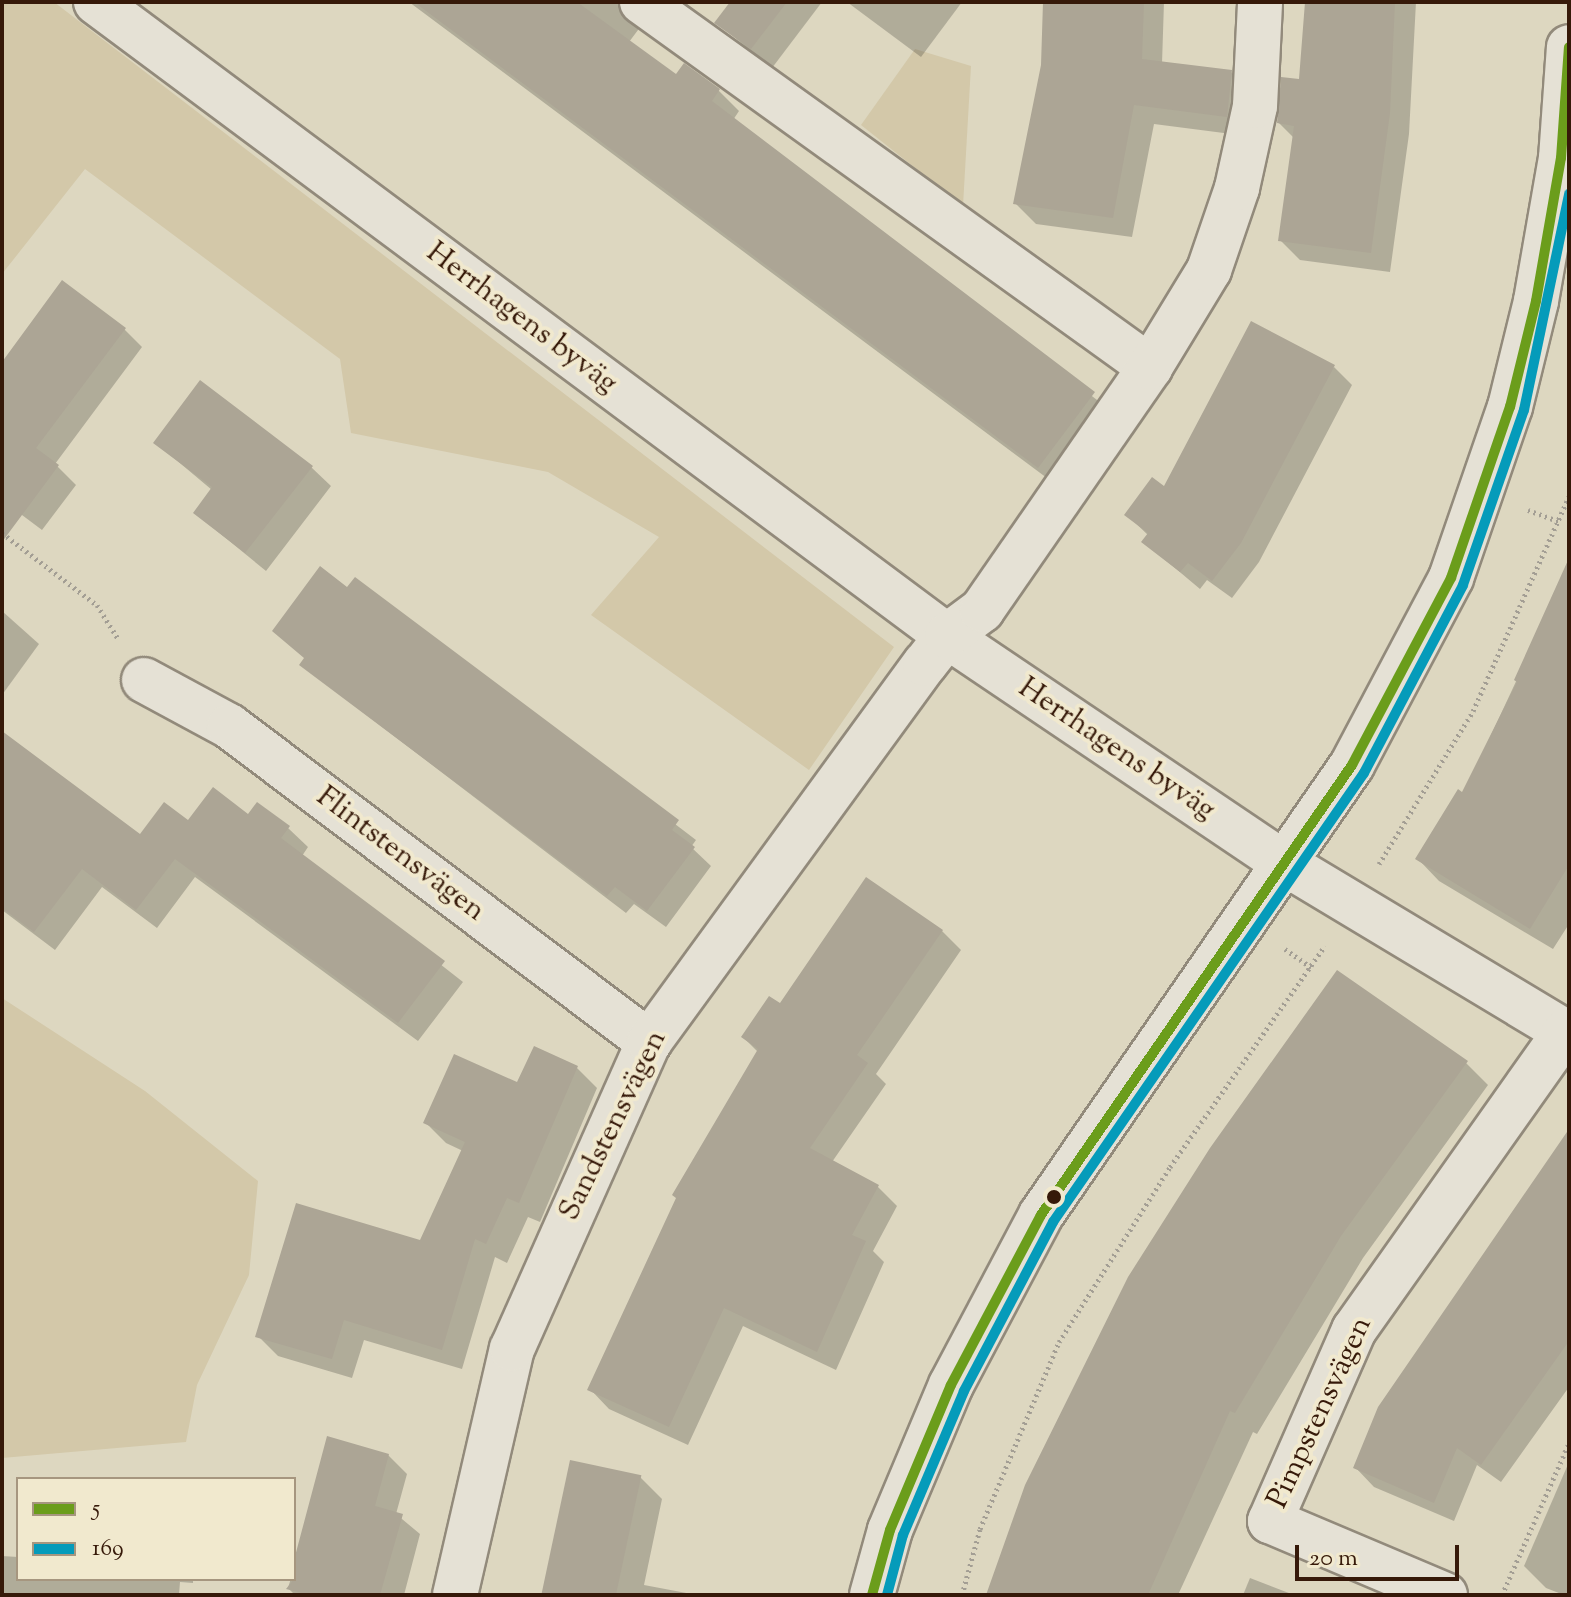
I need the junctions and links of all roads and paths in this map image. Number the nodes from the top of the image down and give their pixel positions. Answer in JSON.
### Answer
{"nodes":[{"id":1,"x":96,"y":2,"type":"edge"},
{"id":2,"x":642,"y":2,"type":"edge"},
{"id":3,"x":1260,"y":2,"type":"edge"},
{"id":4,"x":1569,"y":47,"type":"edge"},
{"id":5,"x":1150,"y":367,"type":"junction"},
{"id":6,"x":1569,"y":496,"type":"edge"},
{"id":7,"x":1528,"y":510,"type":"dead end"},
{"id":8,"x":1559,"y":521,"type":"junction"},
{"id":9,"x":2,"y":533,"type":"edge"},
{"id":10,"x":947,"y":636,"type":"junction"},
{"id":11,"x":144,"y":680,"type":"joint"},
{"id":12,"x":1284,"y":863,"type":"junction"},
{"id":13,"x":1356,"y":903,"type":"junction"},
{"id":14,"x":1568,"y":1030,"type":"edge"},
{"id":15,"x":649,"y":1042,"type":"junction"},
{"id":16,"x":1569,"y":1443,"type":"edge"},
{"id":17,"x":455,"y":1595,"type":"edge"},
{"id":18,"x":872,"y":1595,"type":"edge"},
{"id":19,"x":962,"y":1595,"type":"edge"},
{"id":20,"x":1445,"y":1595,"type":"edge"},
{"id":21,"x":1502,"y":1595,"type":"edge"}],
"edges":[{"from":1,"to":10,"type":"street","name":"Herrhagens byväg"},
{"from":2,"to":5,"type":"street"},
{"from":3,"to":5,"type":"street"},
{"from":4,"to":12,"type":"street"},
{"from":5,"to":10,"type":"street"},
{"from":6,"to":8,"type":"path"},
{"from":7,"to":8,"type":"path"},
{"from":8,"to":13,"type":"path"},
{"from":9,"to":11,"type":"path"},
{"from":10,"to":12,"type":"street","name":"Herrhagens byväg"},
{"from":10,"to":15,"type":"street","name":"Sandstensvägen"},
{"from":11,"to":15,"type":"street","name":"Flintstensvägen"},
{"from":12,"to":13,"type":"street","name":"Pimpstensvägen"},
{"from":12,"to":18,"type":"street"},
{"from":13,"to":14,"type":"street","name":"Pimpstensvägen"},
{"from":13,"to":19,"type":"path"},
{"from":14,"to":20,"type":"street","name":"Pimpstensvägen"},
{"from":15,"to":17,"type":"street","name":"Sandstensvägen"},
{"from":16,"to":21,"type":"path"}]}
